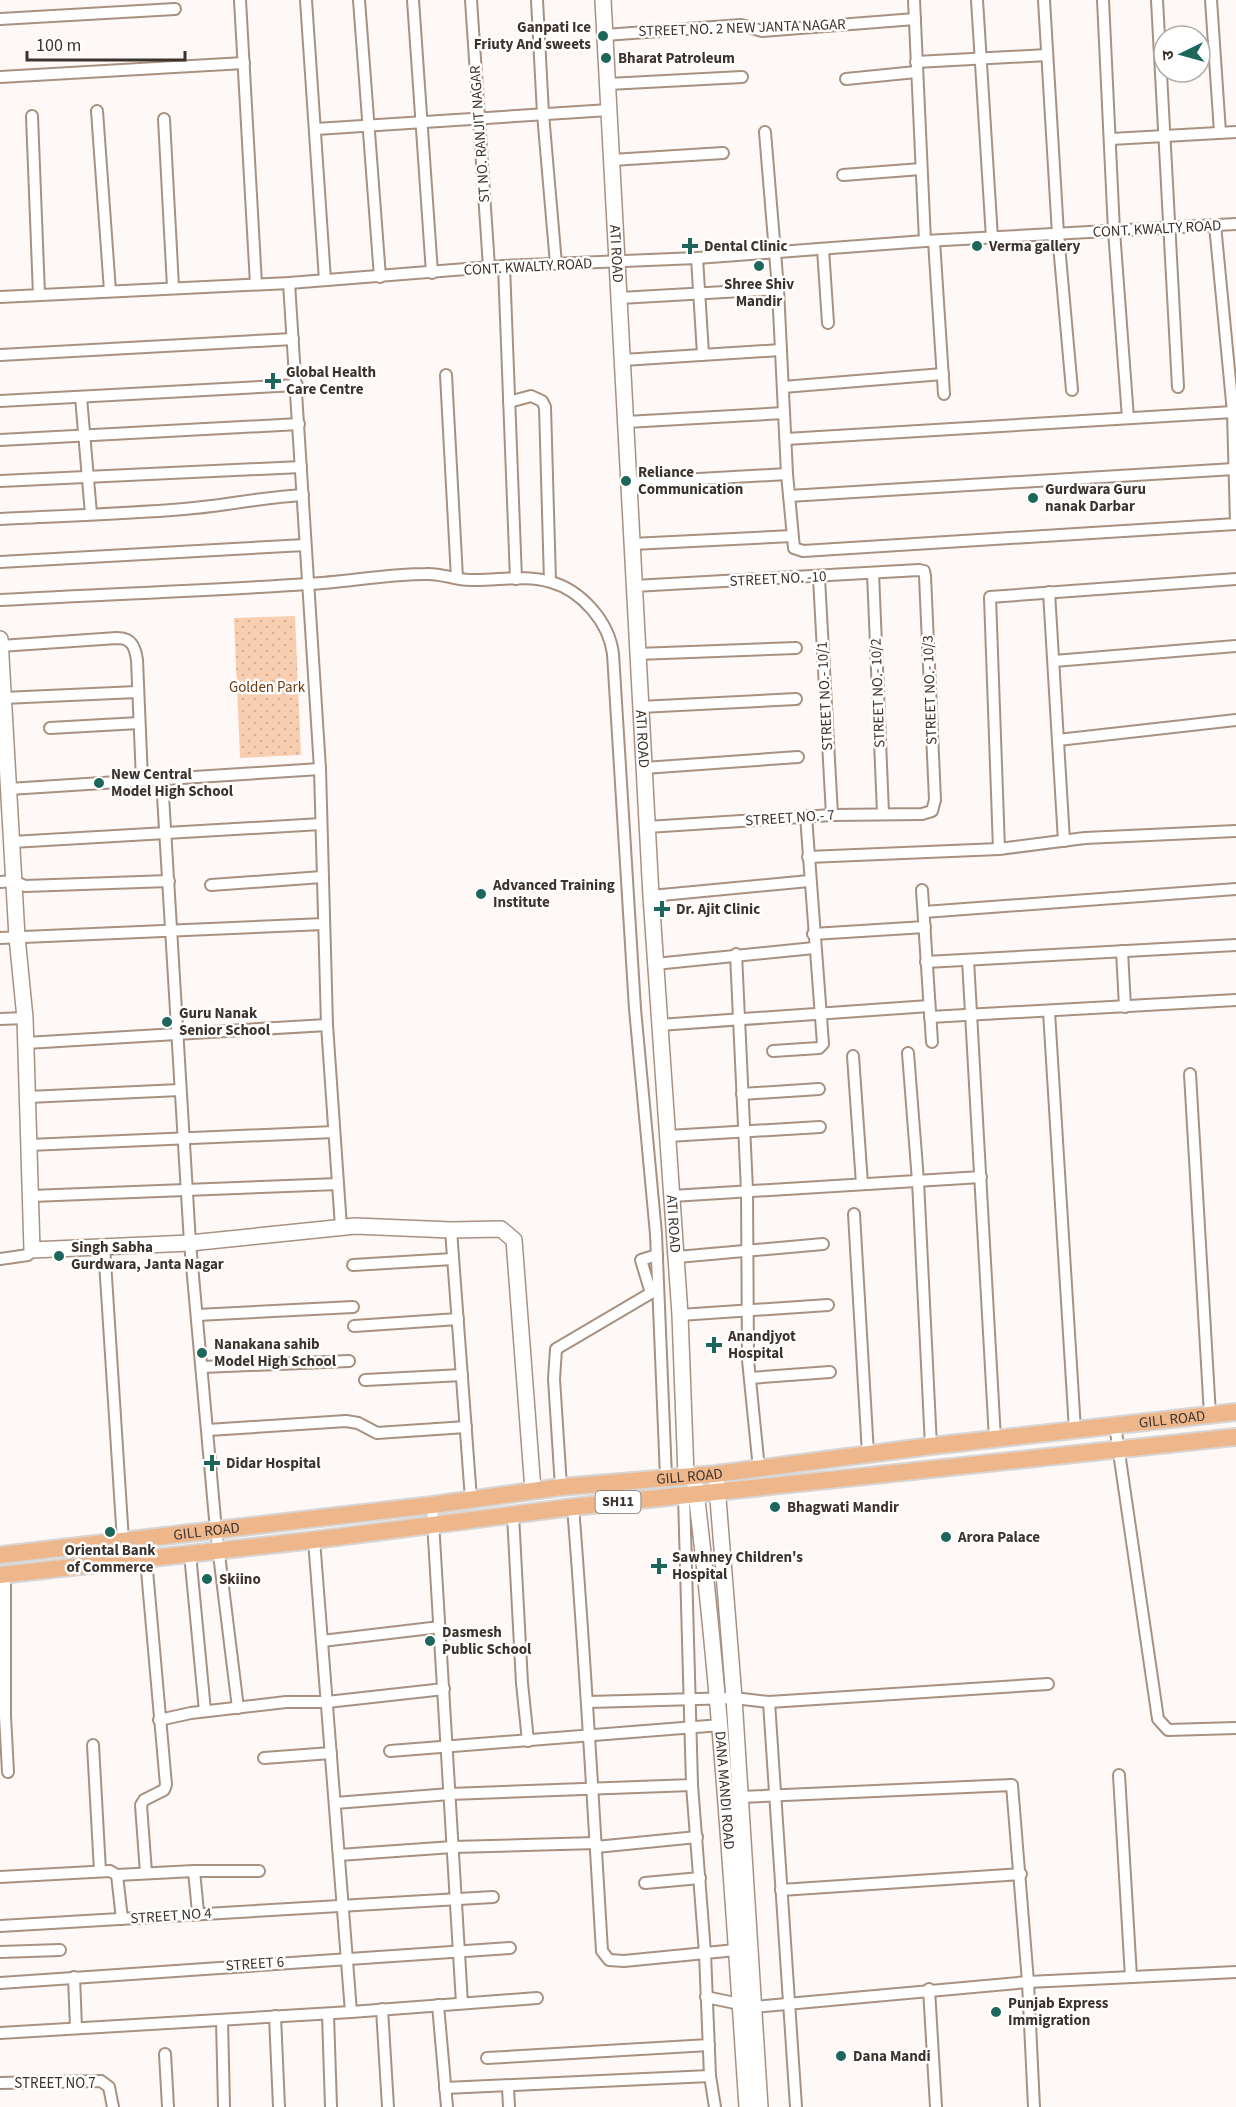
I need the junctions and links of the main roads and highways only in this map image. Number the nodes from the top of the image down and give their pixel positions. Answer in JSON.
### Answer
{"nodes":[{"id":1,"x":1236,"y":1412,"type":"edge"},
{"id":2,"x":1236,"y":1437,"type":"edge"},
{"id":3,"x":0,"y":1555,"type":"edge"},
{"id":4,"x":2,"y":1575,"type":"edge"}],
"edges":[{"from":1,"to":3,"type":"main road","name":"GILL ROAD","number":"SH11"},
{"from":2,"to":4,"type":"main road","name":"GILL ROAD","number":"SH11"}]}
